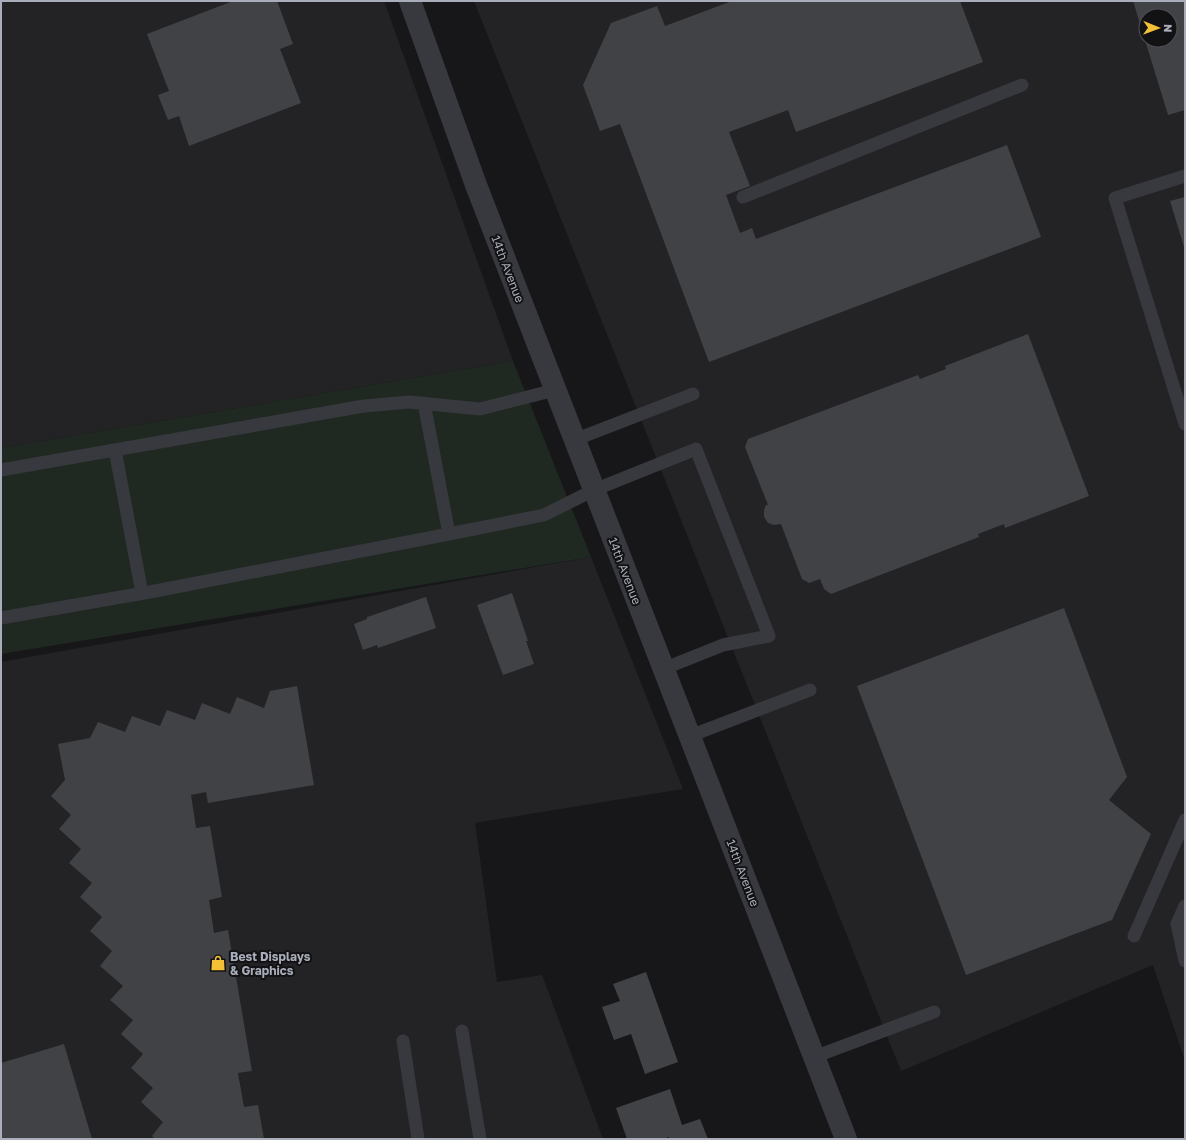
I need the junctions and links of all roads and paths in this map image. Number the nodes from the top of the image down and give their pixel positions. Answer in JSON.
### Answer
{"nodes":[{"id":1,"x":410,"y":1,"type":"edge"},
{"id":2,"x":1022,"y":85,"type":"dead end"},
{"id":3,"x":1185,"y":176,"type":"edge"},
{"id":4,"x":743,"y":197,"type":"dead end"},
{"id":5,"x":555,"y":390,"type":"junction"},
{"id":6,"x":693,"y":394,"type":"dead end"},
{"id":7,"x":424,"y":403,"type":"junction"},
{"id":8,"x":1185,"y":424,"type":"edge"},
{"id":9,"x":574,"y":440,"type":"junction"},
{"id":10,"x":116,"y":450,"type":"junction"},
{"id":11,"x":1,"y":470,"type":"edge"},
{"id":12,"x":594,"y":490,"type":"junction"},
{"id":13,"x":449,"y":534,"type":"junction"},
{"id":14,"x":142,"y":593,"type":"junction"},
{"id":15,"x":1,"y":618,"type":"edge"},
{"id":16,"x":663,"y":669,"type":"junction"},
{"id":17,"x":810,"y":690,"type":"dead end"},
{"id":18,"x":690,"y":736,"type":"junction"},
{"id":19,"x":1185,"y":820,"type":"edge"},
{"id":20,"x":1185,"y":906,"type":"edge"},
{"id":21,"x":1134,"y":936,"type":"dead end"},
{"id":22,"x":1185,"y":961,"type":"edge"},
{"id":23,"x":934,"y":1012,"type":"dead end"},
{"id":24,"x":462,"y":1031,"type":"dead end"},
{"id":25,"x":403,"y":1041,"type":"dead end"},
{"id":26,"x":814,"y":1057,"type":"junction"},
{"id":27,"x":418,"y":1139,"type":"edge"},
{"id":28,"x":480,"y":1139,"type":"edge"},
{"id":29,"x":846,"y":1139,"type":"edge"}],
"edges":[{"from":1,"to":5,"type":"street","name":"14th Avenue"},
{"from":2,"to":4,"type":"lane"},
{"from":3,"to":8,"type":"lane"},
{"from":5,"to":7,"type":"lane"},
{"from":5,"to":9,"type":"street","name":"14th Avenue"},
{"from":6,"to":9,"type":"lane"},
{"from":7,"to":10,"type":"lane"},
{"from":7,"to":13,"type":"lane"},
{"from":9,"to":12,"type":"street","name":"14th Avenue"},
{"from":10,"to":11,"type":"lane"},
{"from":10,"to":14,"type":"lane"},
{"from":12,"to":13,"type":"lane"},
{"from":12,"to":16,"type":"street","name":"14th Avenue"},
{"from":12,"to":16,"type":"lane"},
{"from":13,"to":14,"type":"lane"},
{"from":14,"to":15,"type":"lane"},
{"from":16,"to":18,"type":"street","name":"14th Avenue"},
{"from":17,"to":18,"type":"lane"},
{"from":18,"to":26,"type":"street","name":"14th Avenue"},
{"from":19,"to":21,"type":"lane"},
{"from":20,"to":22,"type":"lane"},
{"from":23,"to":26,"type":"lane"},
{"from":24,"to":28,"type":"lane"},
{"from":25,"to":27,"type":"lane"},
{"from":26,"to":29,"type":"street","name":"14th Avenue"}]}
